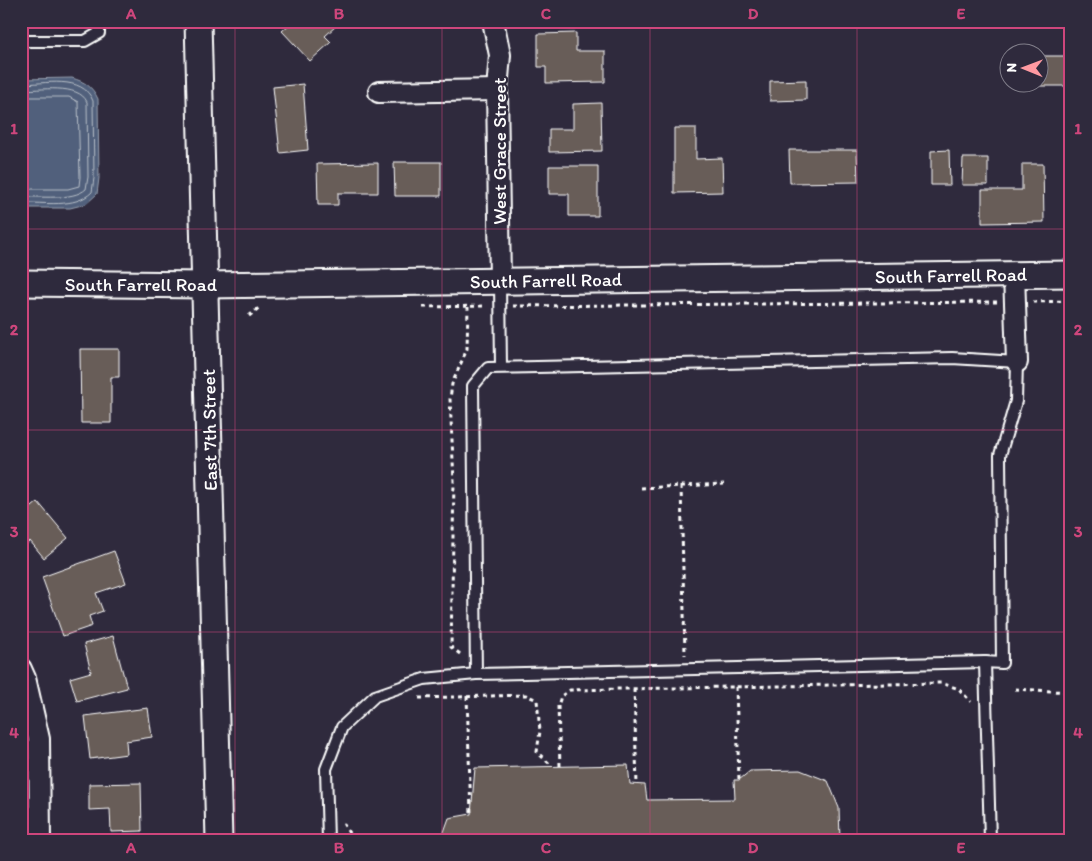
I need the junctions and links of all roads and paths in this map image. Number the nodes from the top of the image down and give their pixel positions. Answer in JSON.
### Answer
{"nodes":[{"id":1,"x":99,"y":21,"type":"edge"},
{"id":2,"x":198,"y":21,"type":"edge"},
{"id":3,"x":493,"y":21,"type":"edge"},
{"id":4,"x":21,"y":41,"type":"edge"},
{"id":5,"x":497,"y":90,"type":"junction"},
{"id":6,"x":379,"y":92,"type":"dead end"},
{"id":7,"x":1014,"y":274,"type":"junction"},
{"id":8,"x":1071,"y":274,"type":"edge"},
{"id":9,"x":500,"y":281,"type":"junction"},
{"id":10,"x":21,"y":283,"type":"edge"},
{"id":11,"x":205,"y":284,"type":"junction"},
{"id":12,"x":1071,"y":301,"type":"edge"},
{"id":13,"x":1015,"y":302,"type":"junction"},
{"id":14,"x":268,"y":306,"type":"dead end"},
{"id":15,"x":500,"y":306,"type":"junction"},
{"id":16,"x":419,"y":307,"type":"dead end"},
{"id":17,"x":468,"y":307,"type":"junction"},
{"id":18,"x":249,"y":316,"type":"dead end"},
{"id":19,"x":1017,"y":362,"type":"junction"},
{"id":20,"x":501,"y":367,"type":"junction"},
{"id":21,"x":724,"y":484,"type":"dead end"},
{"id":22,"x":680,"y":486,"type":"junction"},
{"id":23,"x":641,"y":488,"type":"dead end"},
{"id":24,"x":461,"y":654,"type":"dead end"},
{"id":25,"x":686,"y":657,"type":"dead end"},
{"id":26,"x":985,"y":662,"type":"junction"},
{"id":27,"x":21,"y":670,"type":"edge"},
{"id":28,"x":476,"y":674,"type":"junction"},
{"id":29,"x":736,"y":687,"type":"junction"},
{"id":30,"x":634,"y":689,"type":"junction"},
{"id":31,"x":1015,"y":689,"type":"dead end"},
{"id":32,"x":1071,"y":692,"type":"edge"},
{"id":33,"x":466,"y":696,"type":"junction"},
{"id":34,"x":413,"y":698,"type":"dead end"},
{"id":35,"x":972,"y":703,"type":"dead end"},
{"id":36,"x":30,"y":740,"type":"edge"},
{"id":37,"x":552,"y":766,"type":"dead end"},
{"id":38,"x":560,"y":766,"type":"dead end"},
{"id":39,"x":740,"y":780,"type":"dead end"},
{"id":40,"x":637,"y":785,"type":"dead end"},
{"id":41,"x":471,"y":814,"type":"dead end"},
{"id":42,"x":339,"y":817,"type":"dead end"},
{"id":43,"x":40,"y":840,"type":"edge"},
{"id":44,"x":219,"y":840,"type":"edge"},
{"id":45,"x":328,"y":840,"type":"edge"},
{"id":46,"x":353,"y":840,"type":"edge"},
{"id":47,"x":990,"y":840,"type":"edge"}],
"edges":[{"from":1,"to":4,"type":"lane"},
{"from":2,"to":11,"type":"street","name":"East 7th Street"},
{"from":3,"to":5,"type":"street","name":"West Grace Street"},
{"from":5,"to":6,"type":"street"},
{"from":5,"to":9,"type":"street","name":"West Grace Street"},
{"from":7,"to":8,"type":"street","name":"South Farrell Road"},
{"from":7,"to":9,"type":"street","name":"South Farrell Road"},
{"from":7,"to":13,"type":"street"},
{"from":9,"to":11,"type":"street","name":"South Farrell Road"},
{"from":9,"to":15,"type":"lane"},
{"from":10,"to":11,"type":"street","name":"South Farrell Road"},
{"from":11,"to":44,"type":"street","name":"East 7th Street"},
{"from":12,"to":13,"type":"path"},
{"from":13,"to":15,"type":"path"},
{"from":13,"to":19,"type":"street"},
{"from":14,"to":18,"type":"path"},
{"from":15,"to":17,"type":"path"},
{"from":15,"to":20,"type":"lane"},
{"from":16,"to":17,"type":"path"},
{"from":17,"to":24,"type":"path"},
{"from":19,"to":20,"type":"lane"},
{"from":19,"to":26,"type":"lane"},
{"from":20,"to":28,"type":"lane"},
{"from":21,"to":22,"type":"path"},
{"from":22,"to":23,"type":"path"},
{"from":22,"to":25,"type":"path"},
{"from":26,"to":28,"type":"lane"},
{"from":26,"to":47,"type":"lane"},
{"from":27,"to":36,"type":"street"},
{"from":28,"to":45,"type":"lane"},
{"from":29,"to":30,"type":"path"},
{"from":29,"to":35,"type":"path"},
{"from":29,"to":39,"type":"path"},
{"from":30,"to":38,"type":"path"},
{"from":30,"to":40,"type":"path"},
{"from":31,"to":32,"type":"path"},
{"from":33,"to":34,"type":"path"},
{"from":33,"to":37,"type":"path"},
{"from":33,"to":41,"type":"path"},
{"from":36,"to":43,"type":"street"},
{"from":42,"to":46,"type":"path"}]}
